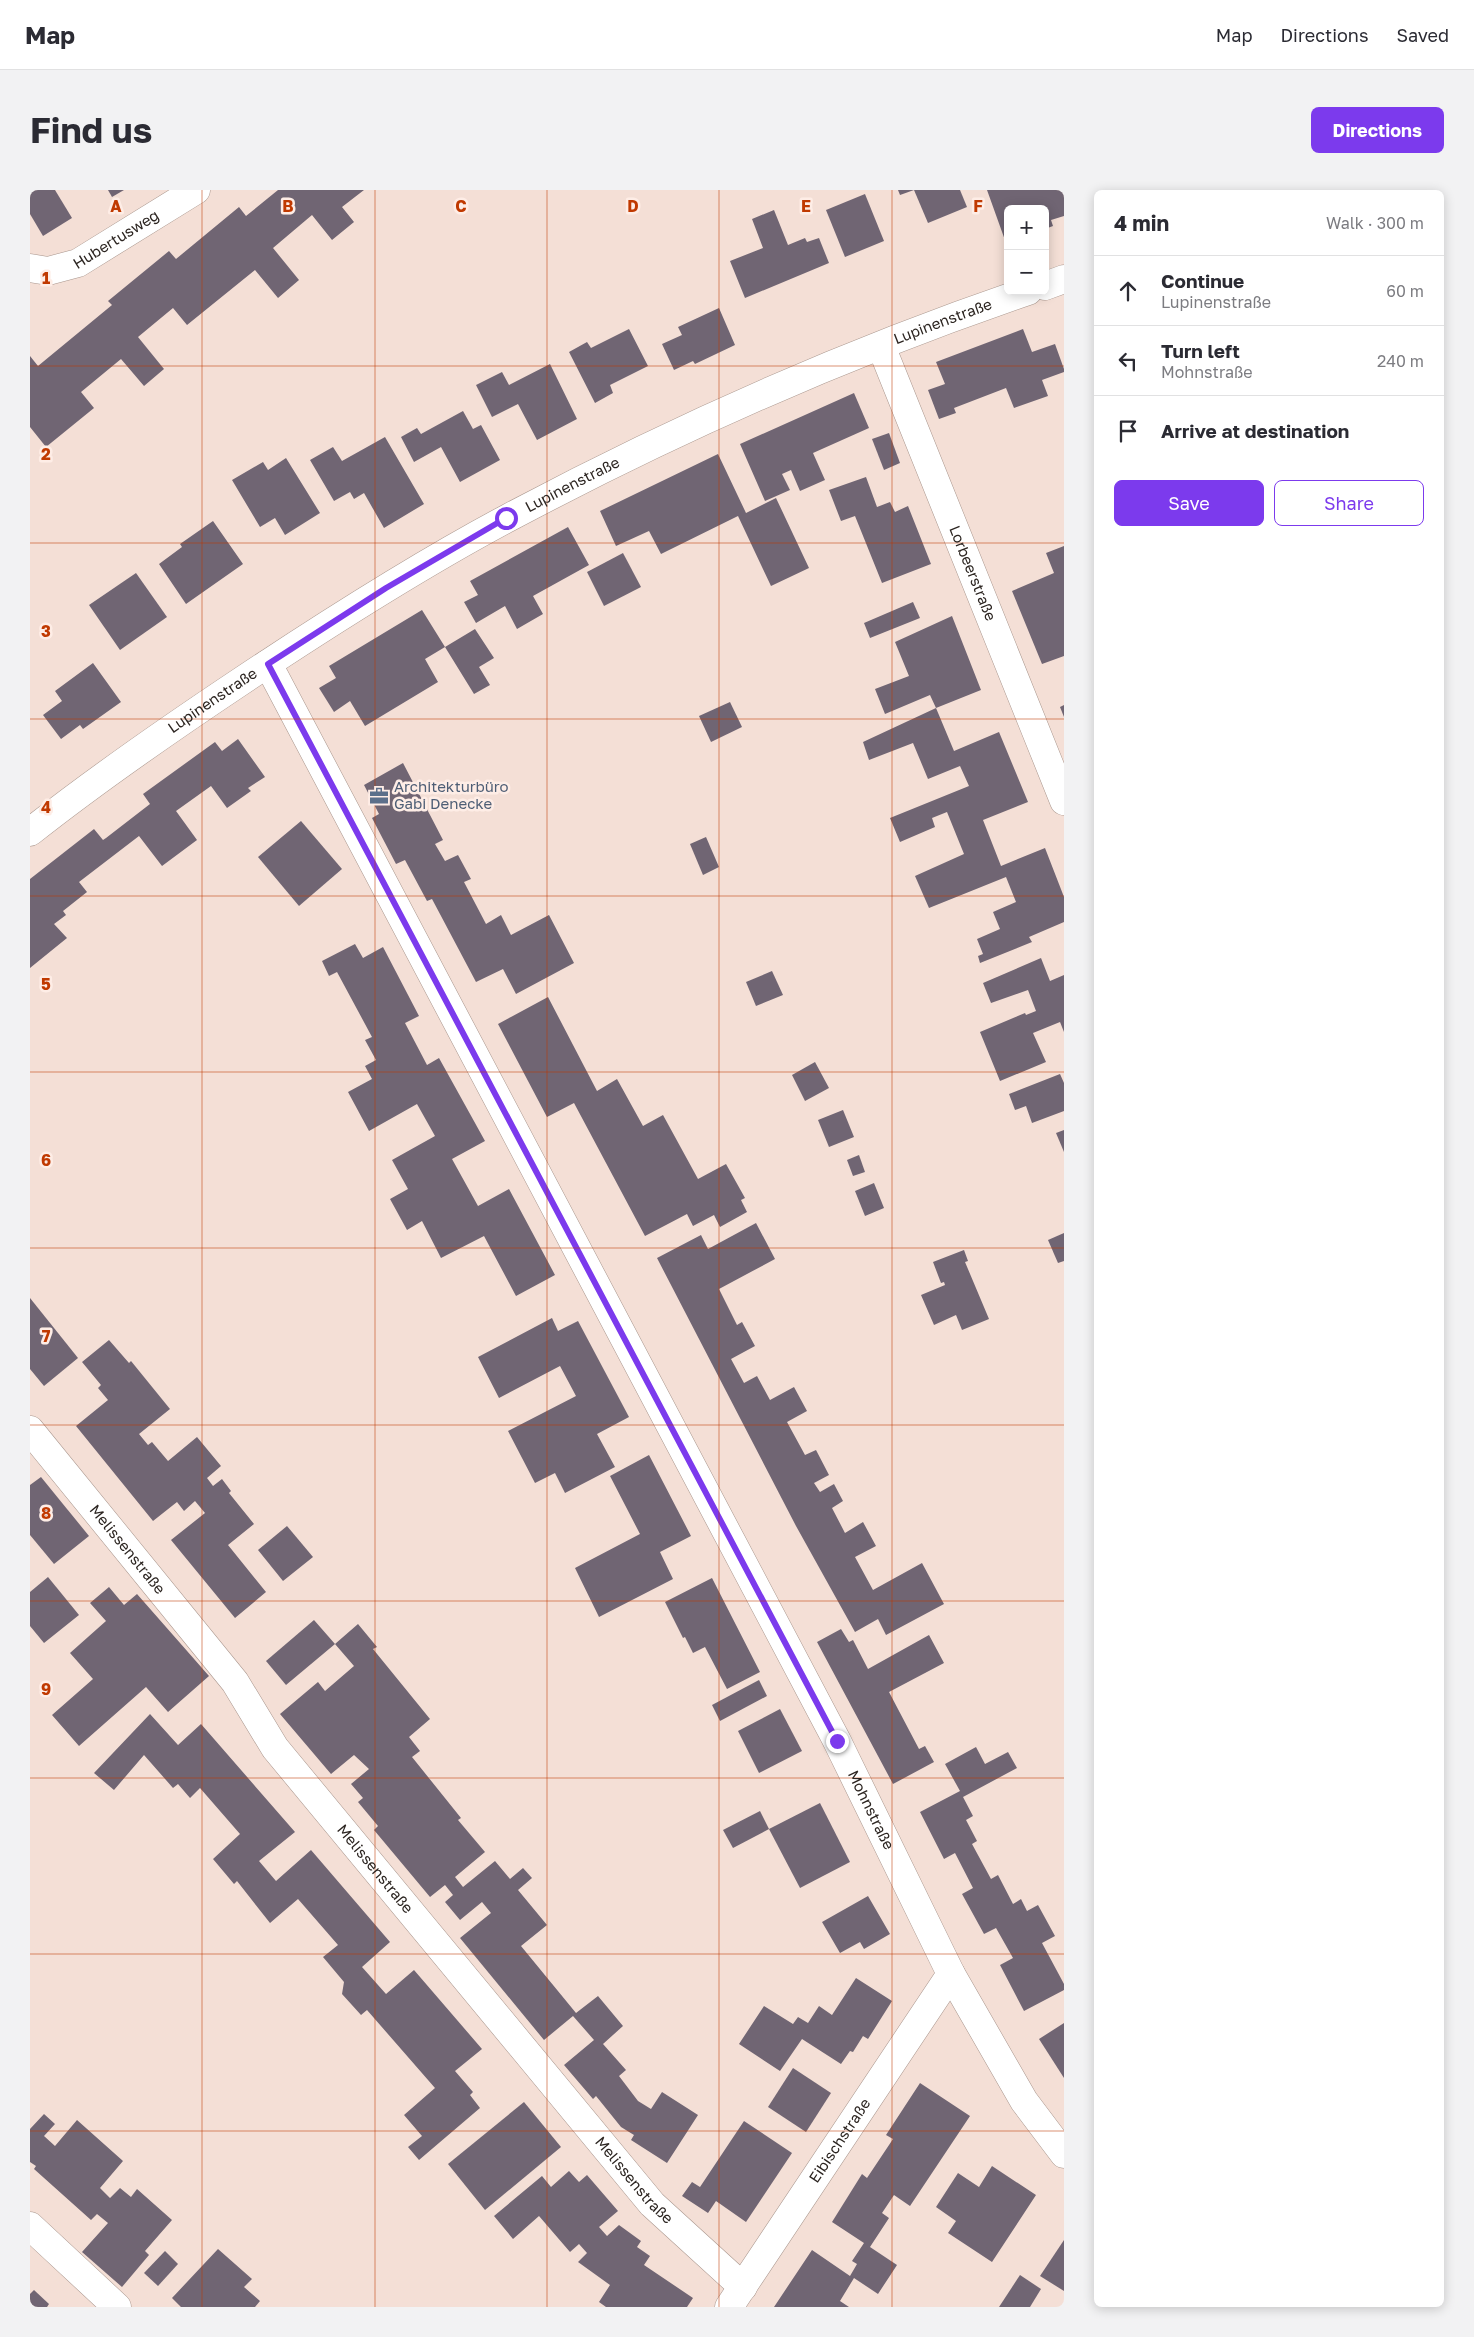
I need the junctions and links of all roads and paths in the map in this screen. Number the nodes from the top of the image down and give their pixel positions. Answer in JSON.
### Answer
{"nodes":[{"id":1,"x":196,"y":190,"type":"edge"},
{"id":2,"x":30,"y":268,"type":"edge"},
{"id":3,"x":1064,"y":280,"type":"edge"},
{"id":4,"x":1049,"y":285,"type":"edge"},
{"id":5,"x":1017,"y":295,"type":"edge"},
{"id":6,"x":881,"y":346,"type":"junction"},
{"id":7,"x":268,"y":664,"type":"junction"},
{"id":8,"x":1064,"y":802,"type":"edge"},
{"id":9,"x":30,"y":832,"type":"edge"},
{"id":10,"x":30,"y":1430,"type":"edge"},
{"id":11,"x":952,"y":1974,"type":"junction"},
{"id":12,"x":1064,"y":2154,"type":"edge"},
{"id":13,"x":30,"y":2226,"type":"edge"},
{"id":14,"x":736,"y":2297,"type":"edge"},
{"id":15,"x":116,"y":2307,"type":"edge"}],
"edges":[{"from":1,"to":2,"type":"street","name":"Hubertusweg"},
{"from":3,"to":4,"type":"street"},
{"from":5,"to":6,"type":"street","name":"Lupinenstraße"},
{"from":6,"to":7,"type":"street","name":"Lupinenstraße"},
{"from":6,"to":8,"type":"street","name":"Lorbeerstraße"},
{"from":7,"to":9,"type":"street","name":"Lupinenstraße"},
{"from":7,"to":11,"type":"street","name":"Mohnstraße"},
{"from":10,"to":14,"type":"street","name":"Melissenstraße"},
{"from":11,"to":12,"type":"street","name":"Mohnstraße"},
{"from":11,"to":14,"type":"street","name":"Eibischstraße"},
{"from":13,"to":15,"type":"street"}]}
